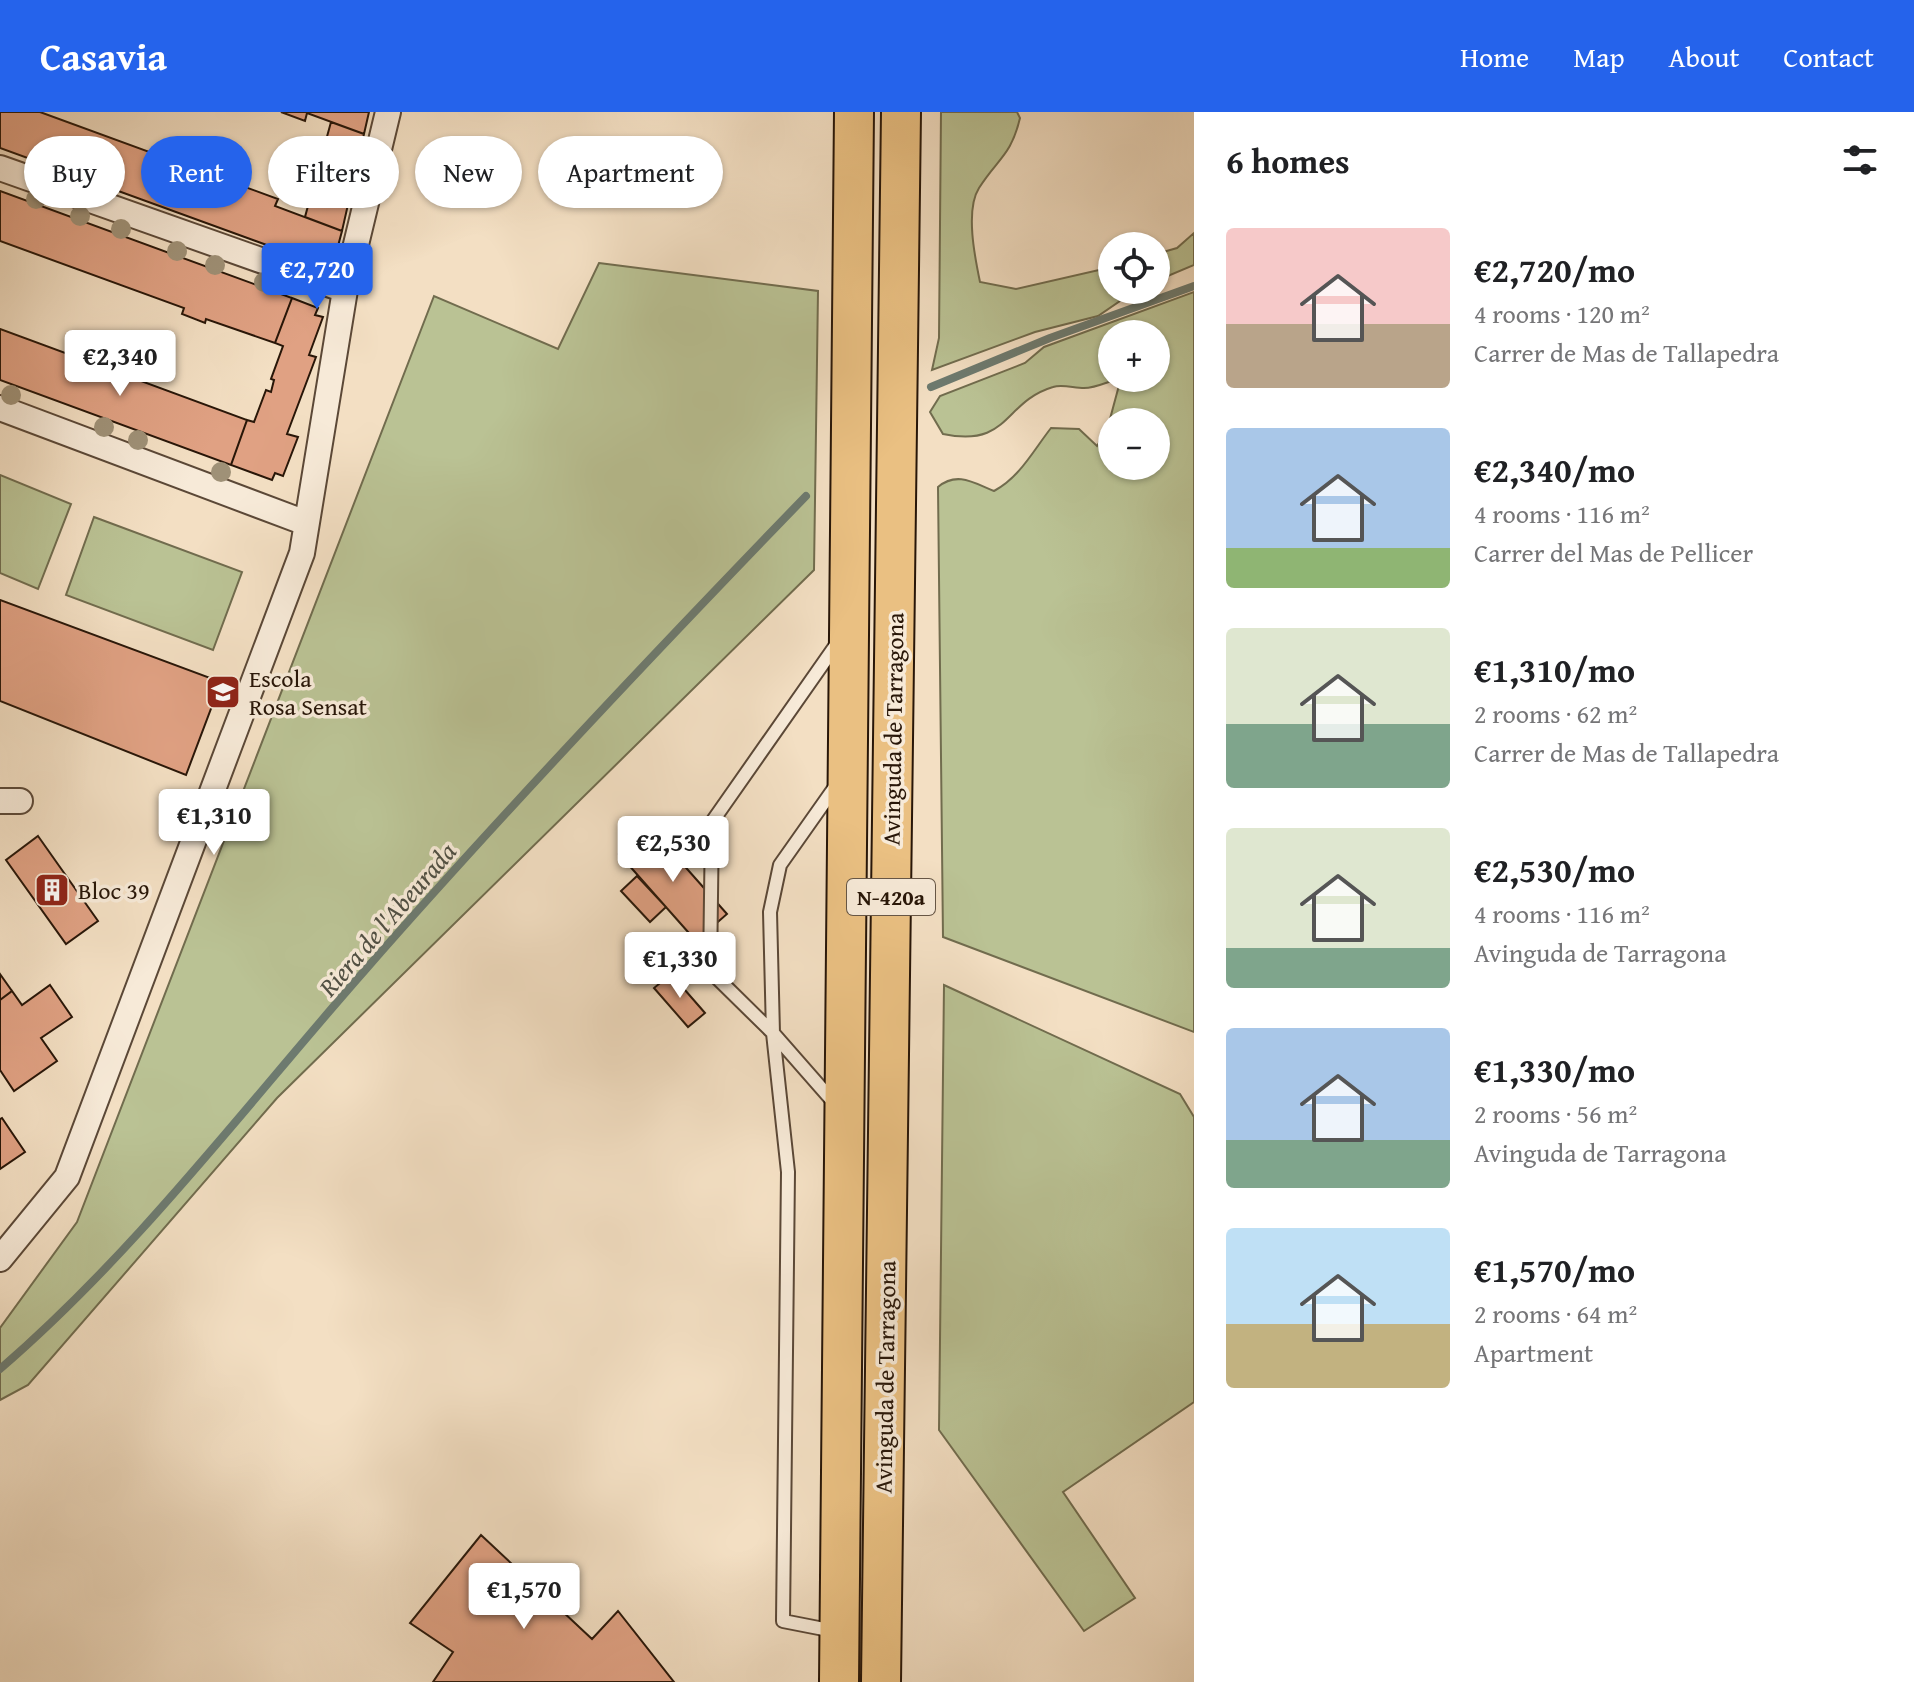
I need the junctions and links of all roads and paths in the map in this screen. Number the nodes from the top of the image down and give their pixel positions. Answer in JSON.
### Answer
{"nodes":[{"id":1,"x":388,"y":112,"type":"edge"},
{"id":2,"x":854,"y":112,"type":"edge"},
{"id":3,"x":901,"y":112,"type":"edge"},
{"id":4,"x":0,"y":168,"type":"edge"},
{"id":5,"x":345,"y":290,"type":"junction"},
{"id":6,"x":0,"y":408,"type":"edge"},
{"id":7,"x":306,"y":523,"type":"junction"},
{"id":8,"x":851,"y":618,"type":"junction"},
{"id":9,"x":850,"y":755,"type":"junction"},
{"id":10,"x":773,"y":1033,"type":"junction"},
{"id":11,"x":845,"y":1104,"type":"junction"},
{"id":12,"x":0,"y":1259,"type":"edge"},
{"id":13,"x":839,"y":1632,"type":"junction"},
{"id":14,"x":839,"y":1682,"type":"edge"},
{"id":15,"x":881,"y":1682,"type":"edge"}],
"edges":[{"from":1,"to":5,"type":"street"},
{"from":2,"to":8,"type":"main road","name":"Avinguda de Tarragona","number":"N-420a"},
{"from":3,"to":15,"type":"main road","name":"Avinguda de Tarragona","number":"N-420a"},
{"from":4,"to":5,"type":"street"},
{"from":5,"to":7,"type":"street"},
{"from":6,"to":7,"type":"street"},
{"from":7,"to":12,"type":"street"},
{"from":8,"to":9,"type":"main road","name":"Avinguda de Tarragona","number":"N-420a"},
{"from":8,"to":10,"type":"lane"},
{"from":9,"to":10,"type":"lane"},
{"from":9,"to":11,"type":"main road","name":"Avinguda de Tarragona","number":"N-420a"},
{"from":10,"to":11,"type":"lane"},
{"from":10,"to":13,"type":"lane"},
{"from":11,"to":13,"type":"main road","name":"Avinguda de Tarragona","number":"N-420a"},
{"from":13,"to":14,"type":"main road","name":"Avinguda de Tarragona","number":"N-420a"}]}
